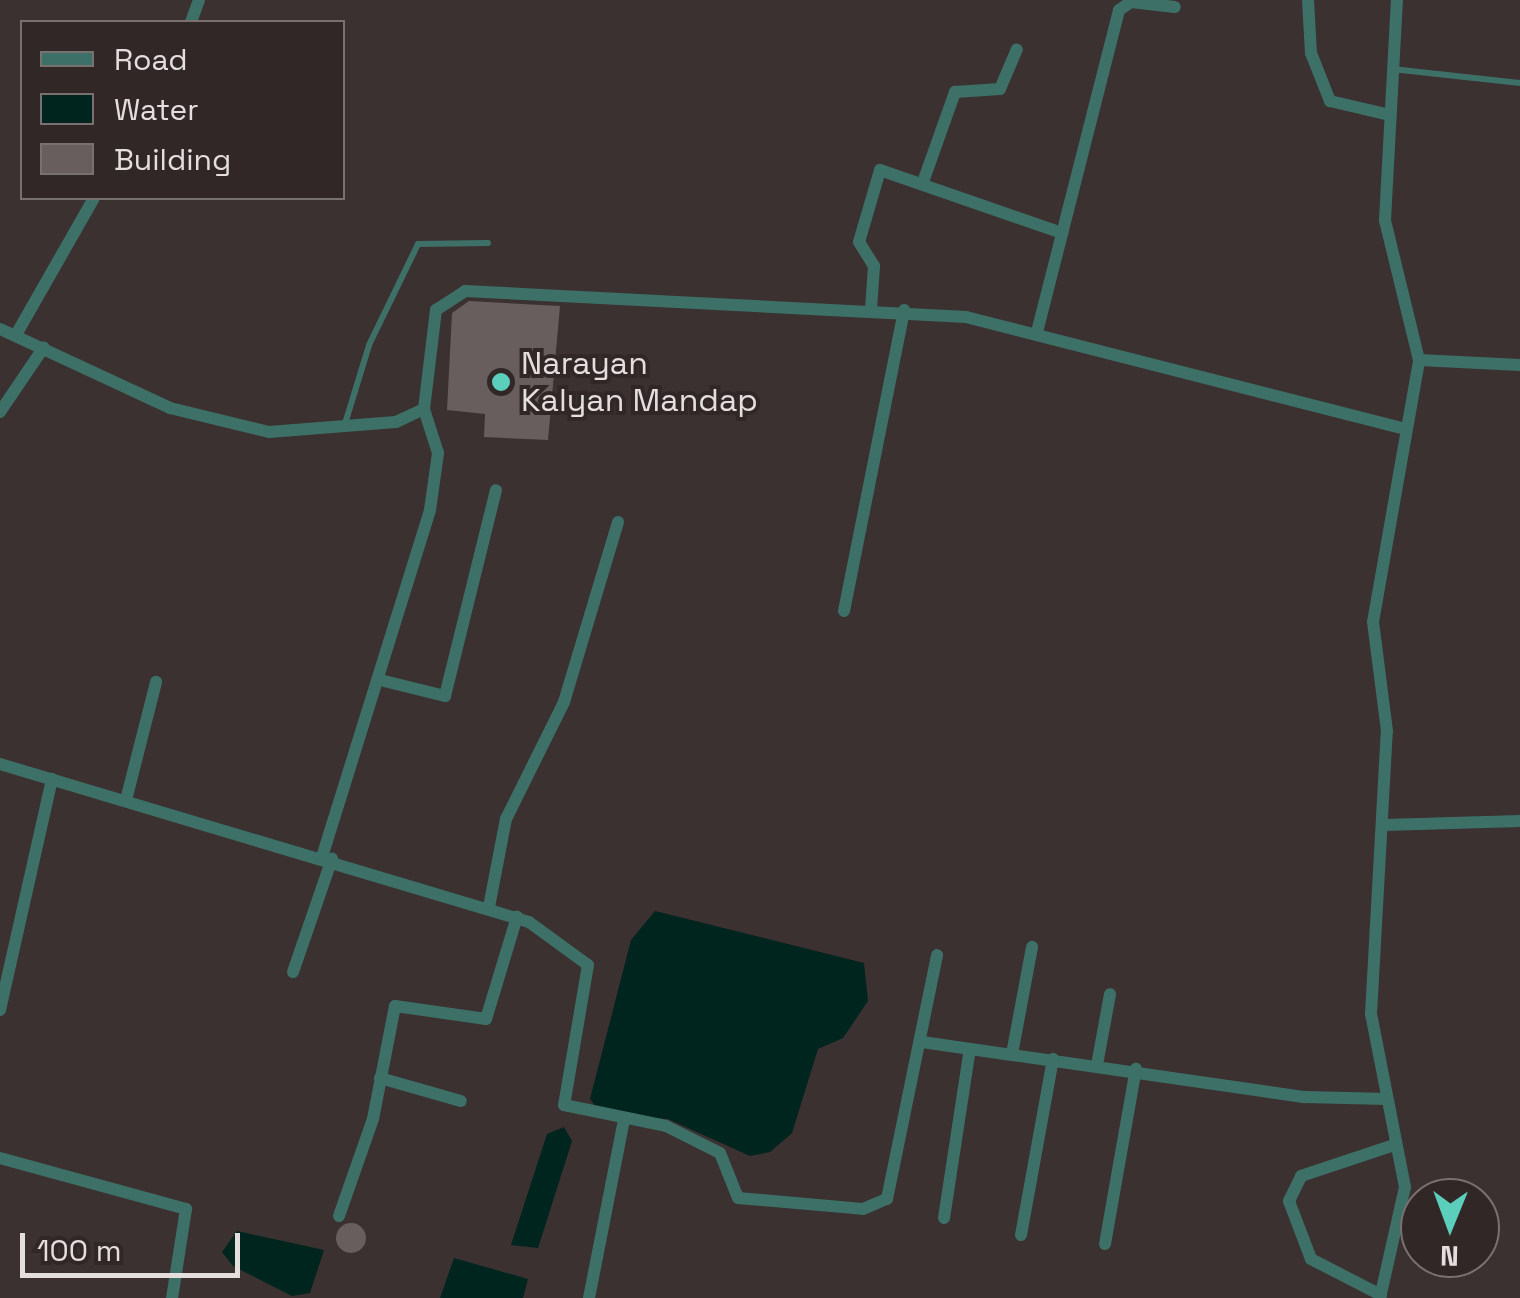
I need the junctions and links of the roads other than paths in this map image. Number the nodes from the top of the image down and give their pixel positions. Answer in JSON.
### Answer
{"nodes":[{"id":1,"x":1308,"y":0,"type":"edge"},
{"id":2,"x":1397,"y":0,"type":"edge"},
{"id":3,"x":1175,"y":7,"type":"dead end"},
{"id":4,"x":1017,"y":49,"type":"dead end"},
{"id":5,"x":1392,"y":69,"type":"junction"},
{"id":6,"x":1520,"y":83,"type":"edge"},
{"id":7,"x":1390,"y":116,"type":"junction"},
{"id":8,"x":923,"y":182,"type":"junction"},
{"id":9,"x":93,"y":200,"type":"edge"},
{"id":10,"x":1062,"y":233,"type":"junction"},
{"id":11,"x":488,"y":243,"type":"dead end"},
{"id":12,"x":871,"y":309,"type":"junction"},
{"id":13,"x":904,"y":310,"type":"junction"},
{"id":14,"x":0,"y":328,"type":"edge"},
{"id":15,"x":1036,"y":332,"type":"junction"},
{"id":16,"x":16,"y":333,"type":"junction"},
{"id":17,"x":44,"y":347,"type":"junction"},
{"id":18,"x":1418,"y":360,"type":"junction"},
{"id":19,"x":1520,"y":365,"type":"edge"},
{"id":20,"x":424,"y":409,"type":"junction"},
{"id":21,"x":0,"y":412,"type":"edge"},
{"id":22,"x":344,"y":429,"type":"junction"},
{"id":23,"x":1404,"y":429,"type":"junction"},
{"id":24,"x":496,"y":490,"type":"dead end"},
{"id":25,"x":618,"y":522,"type":"dead end"},
{"id":26,"x":844,"y":611,"type":"dead end"},
{"id":27,"x":380,"y":680,"type":"junction"},
{"id":28,"x":156,"y":682,"type":"dead end"},
{"id":29,"x":0,"y":764,"type":"edge"},
{"id":30,"x":52,"y":779,"type":"junction"},
{"id":31,"x":126,"y":800,"type":"junction"},
{"id":32,"x":1520,"y":822,"type":"edge"},
{"id":33,"x":1384,"y":825,"type":"junction"},
{"id":34,"x":327,"y":858,"type":"junction"},
{"id":35,"x":489,"y":907,"type":"junction"},
{"id":36,"x":517,"y":917,"type":"junction"},
{"id":37,"x":1032,"y":946,"type":"dead end"},
{"id":38,"x":937,"y":955,"type":"dead end"},
{"id":39,"x":294,"y":972,"type":"dead end"},
{"id":40,"x":1110,"y":994,"type":"dead end"},
{"id":41,"x":0,"y":1010,"type":"edge"},
{"id":42,"x":922,"y":1042,"type":"junction"},
{"id":43,"x":970,"y":1049,"type":"junction"},
{"id":44,"x":1012,"y":1054,"type":"junction"},
{"id":45,"x":1053,"y":1059,"type":"junction"},
{"id":46,"x":1097,"y":1064,"type":"junction"},
{"id":47,"x":1136,"y":1069,"type":"junction"},
{"id":48,"x":380,"y":1078,"type":"junction"},
{"id":49,"x":1387,"y":1099,"type":"junction"},
{"id":50,"x":461,"y":1101,"type":"dead end"},
{"id":51,"x":624,"y":1120,"type":"junction"},
{"id":52,"x":1391,"y":1146,"type":"junction"},
{"id":53,"x":0,"y":1158,"type":"edge"},
{"id":54,"x":339,"y":1216,"type":"dead end"},
{"id":55,"x":944,"y":1218,"type":"dead end"},
{"id":56,"x":1021,"y":1235,"type":"dead end"},
{"id":57,"x":1106,"y":1244,"type":"dead end"},
{"id":58,"x":1380,"y":1296,"type":"edge"},
{"id":59,"x":172,"y":1298,"type":"edge"},
{"id":60,"x":588,"y":1298,"type":"edge"}],
"edges":[{"from":1,"to":7,"type":"street"},
{"from":2,"to":5,"type":"street"},
{"from":3,"to":10,"type":"street"},
{"from":4,"to":8,"type":"street"},
{"from":5,"to":6,"type":"lane"},
{"from":5,"to":7,"type":"street"},
{"from":7,"to":18,"type":"street"},
{"from":8,"to":10,"type":"street"},
{"from":8,"to":12,"type":"street"},
{"from":9,"to":16,"type":"street"},
{"from":10,"to":15,"type":"street"},
{"from":11,"to":22,"type":"lane"},
{"from":12,"to":13,"type":"street"},
{"from":12,"to":20,"type":"street"},
{"from":13,"to":15,"type":"street"},
{"from":13,"to":26,"type":"street"},
{"from":14,"to":16,"type":"street"},
{"from":15,"to":23,"type":"street"},
{"from":16,"to":17,"type":"street"},
{"from":17,"to":21,"type":"street"},
{"from":17,"to":22,"type":"street"},
{"from":18,"to":19,"type":"street"},
{"from":18,"to":23,"type":"street"},
{"from":20,"to":22,"type":"street"},
{"from":20,"to":27,"type":"street"},
{"from":23,"to":33,"type":"street"},
{"from":24,"to":27,"type":"street"},
{"from":25,"to":35,"type":"street"},
{"from":27,"to":34,"type":"street"},
{"from":28,"to":31,"type":"street"},
{"from":29,"to":30,"type":"street"},
{"from":30,"to":31,"type":"street"},
{"from":30,"to":41,"type":"street"},
{"from":31,"to":34,"type":"street"},
{"from":32,"to":33,"type":"street"},
{"from":33,"to":49,"type":"street"},
{"from":34,"to":35,"type":"street"},
{"from":34,"to":39,"type":"street"},
{"from":35,"to":36,"type":"street"},
{"from":36,"to":48,"type":"street"},
{"from":36,"to":51,"type":"street"},
{"from":37,"to":44,"type":"street"},
{"from":38,"to":42,"type":"street"},
{"from":40,"to":46,"type":"street"},
{"from":42,"to":43,"type":"street"},
{"from":42,"to":51,"type":"street"},
{"from":43,"to":44,"type":"street"},
{"from":43,"to":55,"type":"street"},
{"from":44,"to":45,"type":"street"},
{"from":45,"to":46,"type":"street"},
{"from":45,"to":56,"type":"street"},
{"from":46,"to":47,"type":"street"},
{"from":47,"to":49,"type":"street"},
{"from":47,"to":57,"type":"street"},
{"from":48,"to":50,"type":"street"},
{"from":48,"to":54,"type":"street"},
{"from":49,"to":52,"type":"street"},
{"from":51,"to":60,"type":"street"},
{"from":52,"to":58,"type":"street"},
{"from":52,"to":58,"type":"street"},
{"from":53,"to":59,"type":"street"}]}
